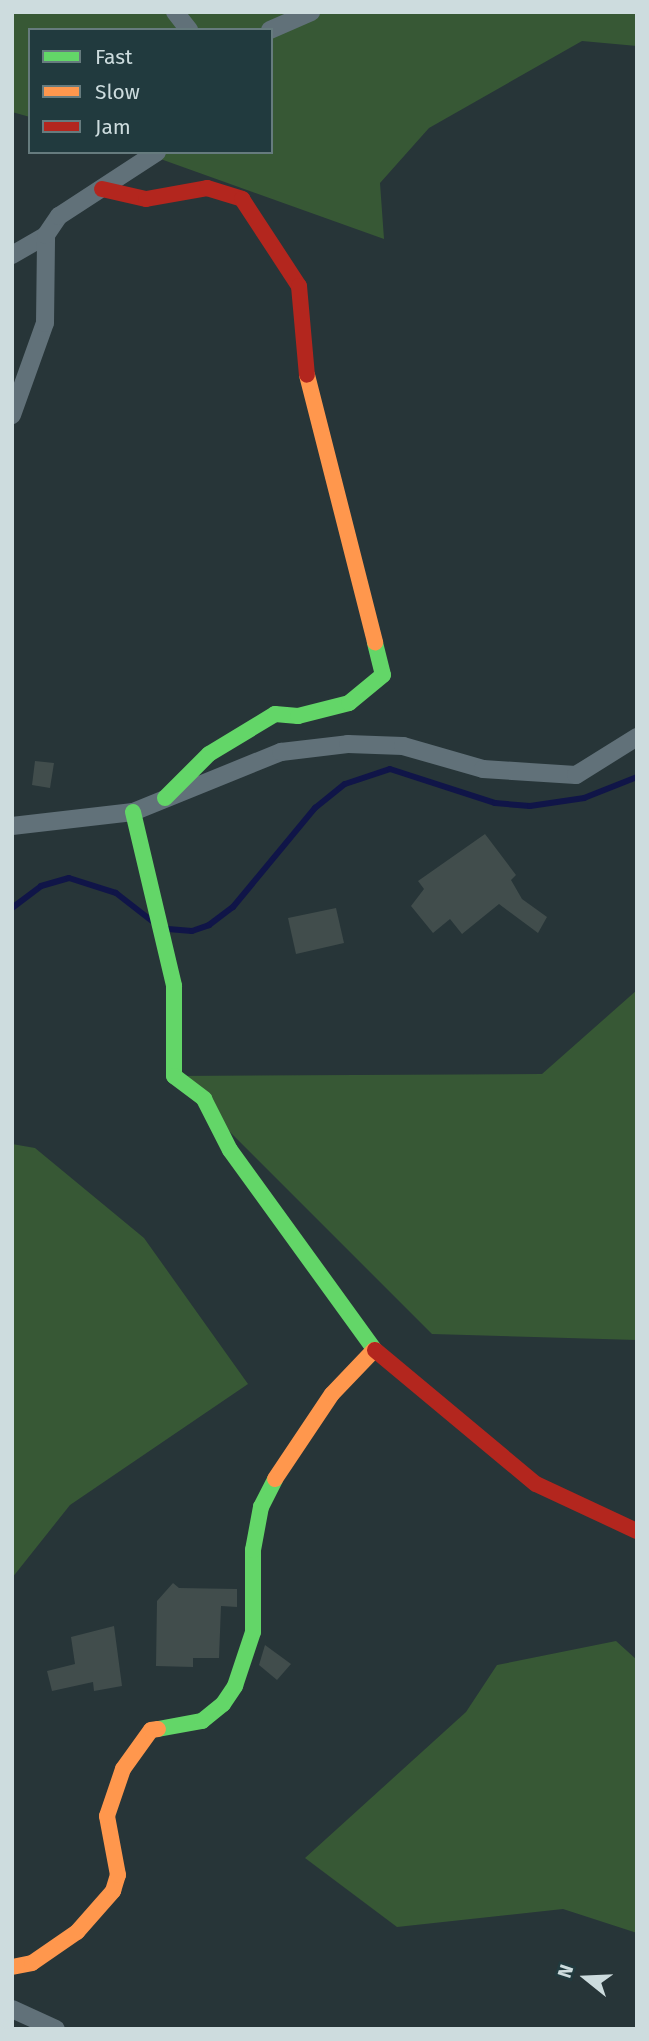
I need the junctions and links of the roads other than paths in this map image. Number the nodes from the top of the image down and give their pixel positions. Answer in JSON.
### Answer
{"nodes":[{"id":1,"x":175,"y":12,"type":"edge"},
{"id":2,"x":311,"y":12,"type":"edge"},
{"id":3,"x":187,"y":28,"type":"edge"},
{"id":4,"x":273,"y":29,"type":"edge"},
{"id":5,"x":155,"y":154,"type":"edge"},
{"id":6,"x":102,"y":190,"type":"junction"},
{"id":7,"x":46,"y":234,"type":"junction"},
{"id":8,"x":12,"y":255,"type":"edge"},
{"id":9,"x":12,"y":415,"type":"edge"},
{"id":10,"x":637,"y":737,"type":"edge"},
{"id":11,"x":165,"y":798,"type":"junction"},
{"id":12,"x":133,"y":812,"type":"junction"},
{"id":13,"x":12,"y":826,"type":"edge"},
{"id":14,"x":374,"y":1350,"type":"junction"},
{"id":15,"x":637,"y":1531,"type":"edge"},
{"id":16,"x":12,"y":1967,"type":"edge"},
{"id":17,"x":12,"y":2009,"type":"edge"},
{"id":18,"x":57,"y":2029,"type":"edge"}],
"edges":[{"from":1,"to":3,"type":"street"},
{"from":2,"to":4,"type":"street"},
{"from":5,"to":6,"type":"street"},
{"from":6,"to":7,"type":"street"},
{"from":6,"to":11,"type":"street"},
{"from":7,"to":8,"type":"street"},
{"from":7,"to":9,"type":"street"},
{"from":10,"to":11,"type":"street"},
{"from":11,"to":12,"type":"street"},
{"from":12,"to":13,"type":"street"},
{"from":12,"to":14,"type":"street"},
{"from":14,"to":15,"type":"street"},
{"from":14,"to":16,"type":"street"},
{"from":17,"to":18,"type":"street"}]}
